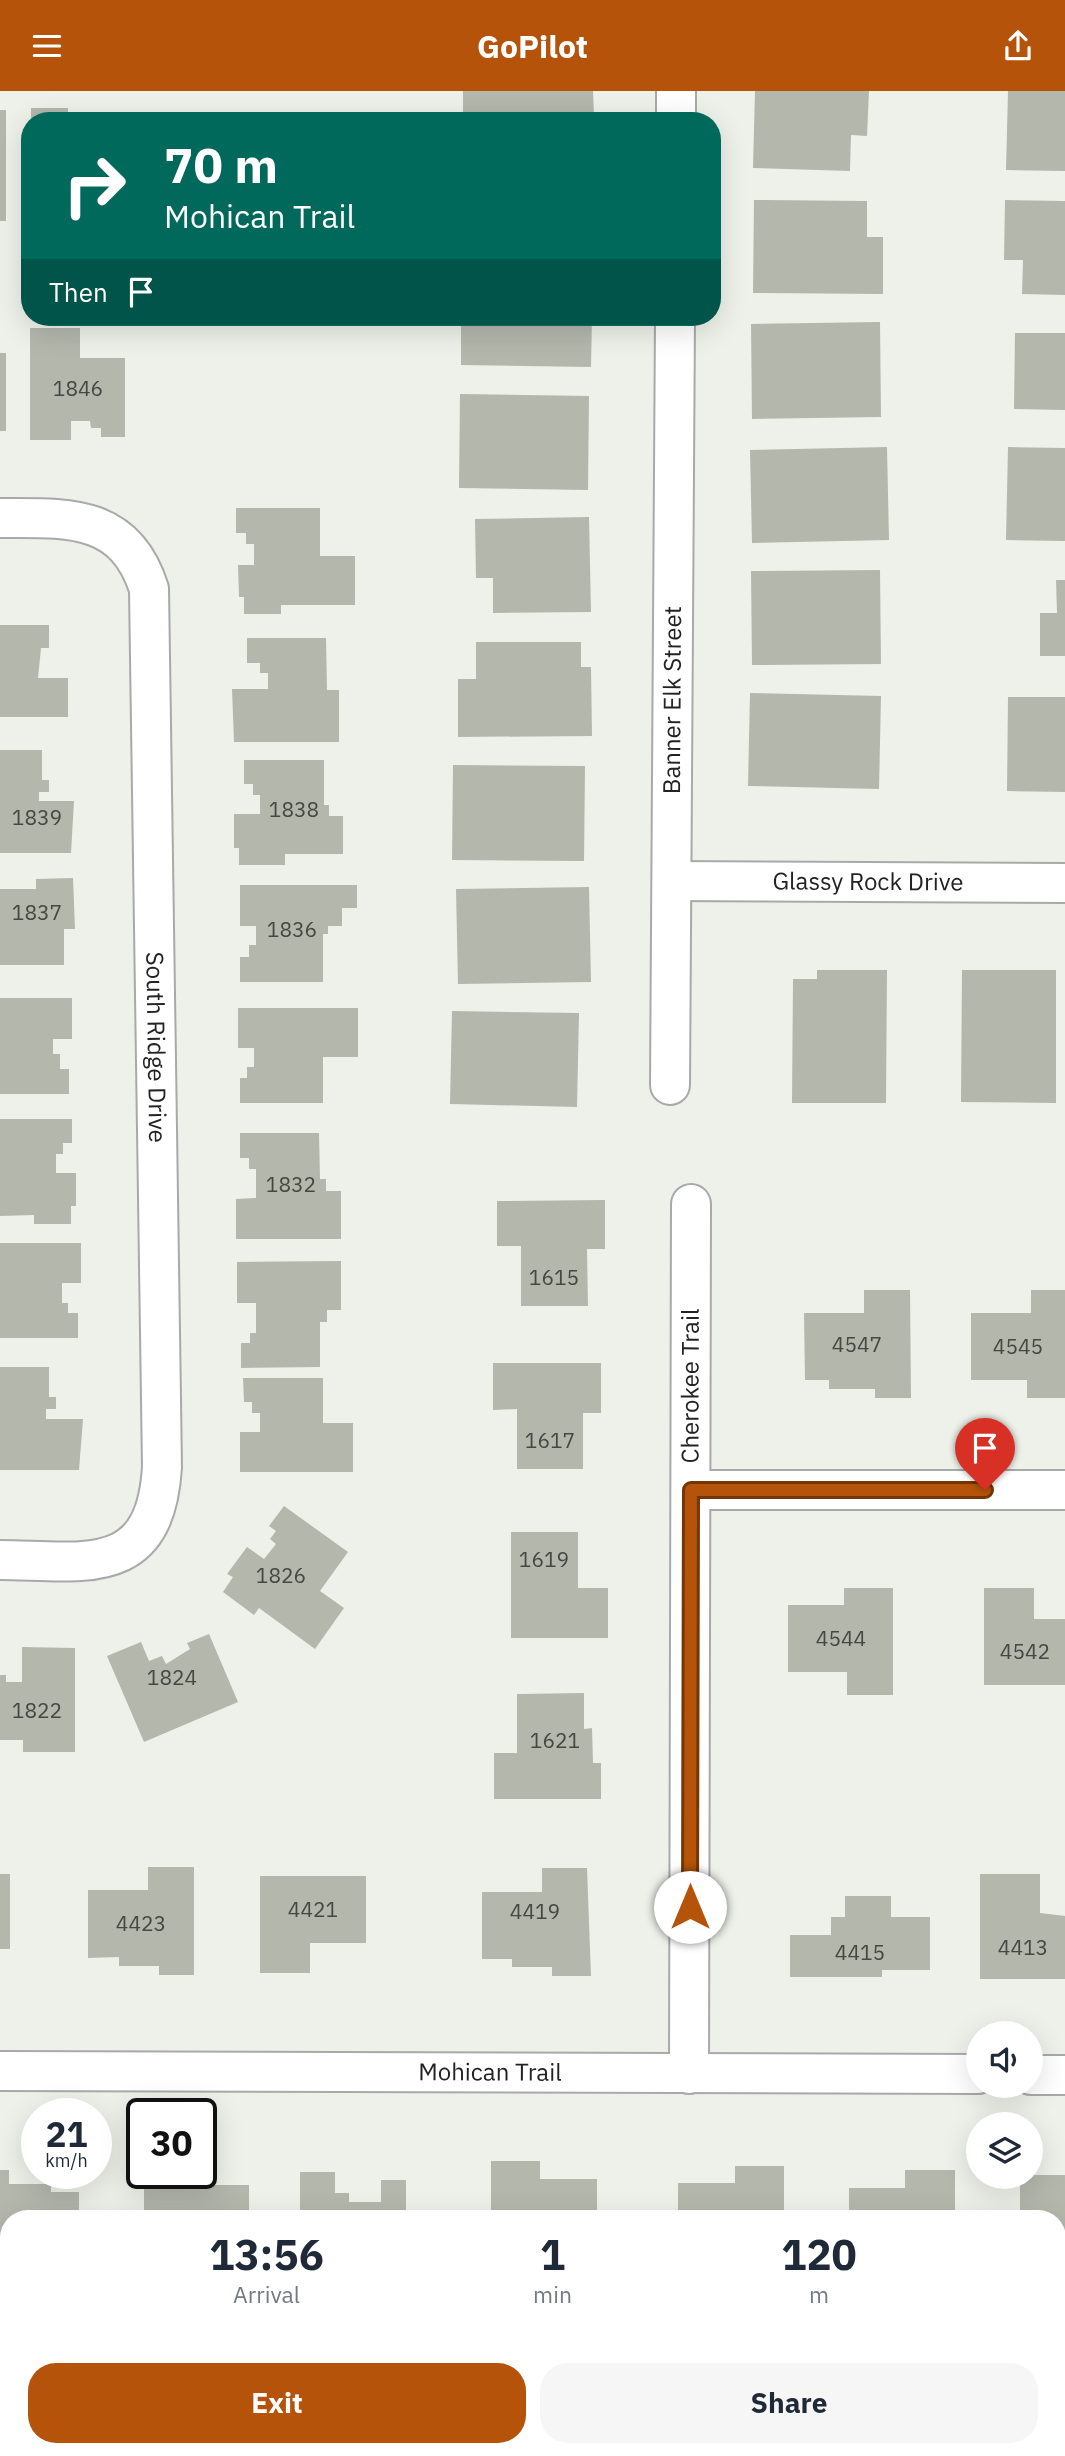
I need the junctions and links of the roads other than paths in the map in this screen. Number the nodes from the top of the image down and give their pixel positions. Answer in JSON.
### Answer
{"nodes":[{"id":1,"x":676,"y":91,"type":"edge"},
{"id":2,"x":676,"y":112,"type":"edge"},
{"id":3,"x":675,"y":326,"type":"edge"},
{"id":4,"x":0,"y":518,"type":"edge"},
{"id":5,"x":672,"y":881,"type":"junction"},
{"id":6,"x":1065,"y":883,"type":"edge"},
{"id":7,"x":670,"y":1085,"type":"dead end"},
{"id":8,"x":691,"y":1204,"type":"dead end"},
{"id":9,"x":691,"y":1490,"type":"junction"},
{"id":10,"x":1065,"y":1490,"type":"edge"},
{"id":11,"x":0,"y":1560,"type":"edge"},
{"id":12,"x":0,"y":2071,"type":"edge"},
{"id":13,"x":689,"y":2074,"type":"junction"},
{"id":14,"x":966,"y":2074,"type":"edge"},
{"id":15,"x":1043,"y":2074,"type":"edge"},
{"id":16,"x":1065,"y":2075,"type":"edge"}],
"edges":[{"from":1,"to":2,"type":"street"},
{"from":3,"to":5,"type":"street","name":"Banner Elk Street"},
{"from":4,"to":11,"type":"street","name":"South Ridge Drive"},
{"from":5,"to":6,"type":"street","name":"Glassy Rock Drive"},
{"from":5,"to":7,"type":"street","name":"Banner Elk Street"},
{"from":8,"to":9,"type":"street","name":"Cherokee Trail"},
{"from":9,"to":10,"type":"street"},
{"from":9,"to":13,"type":"street","name":"Cherokee Trail"},
{"from":12,"to":13,"type":"street","name":"Mohican Trail"},
{"from":13,"to":14,"type":"street","name":"Mohican Trail"},
{"from":15,"to":16,"type":"street"}]}
